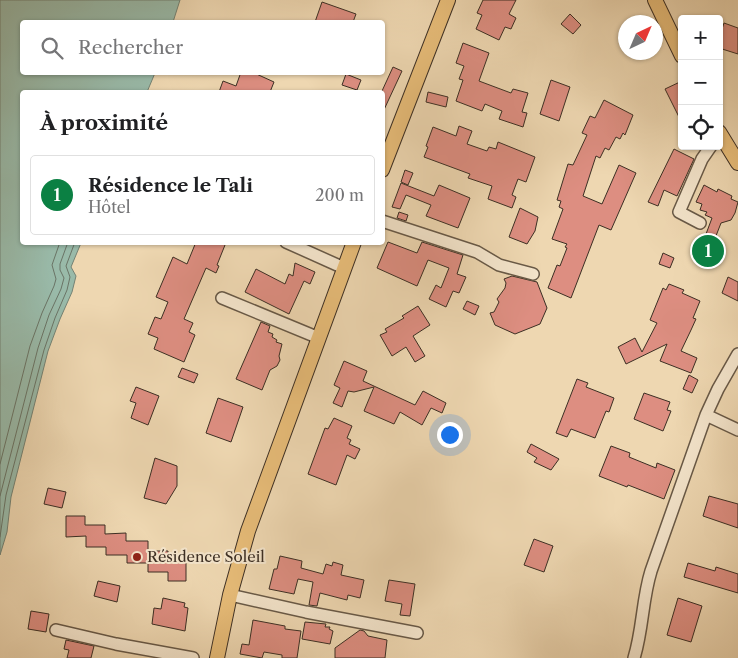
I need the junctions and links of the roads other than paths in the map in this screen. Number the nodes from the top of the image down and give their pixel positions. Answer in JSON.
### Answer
{"nodes":[{"id":1,"x":448,"y":0,"type":"edge"},
{"id":2,"x":655,"y":0,"type":"edge"},
{"id":3,"x":678,"y":48,"type":"edge"},
{"id":4,"x":723,"y":145,"type":"edge"},
{"id":5,"x":709,"y":150,"type":"edge"},
{"id":6,"x":385,"y":162,"type":"edge"},
{"id":7,"x":738,"y":163,"type":"edge"},
{"id":8,"x":385,"y":222,"type":"edge"},
{"id":9,"x":700,"y":223,"type":"dead end"},
{"id":10,"x":293,"y":245,"type":"edge"},
{"id":11,"x":353,"y":245,"type":"edge"},
{"id":12,"x":344,"y":268,"type":"junction"},
{"id":13,"x":533,"y":274,"type":"dead end"},
{"id":14,"x":222,"y":298,"type":"dead end"},
{"id":15,"x":319,"y":338,"type":"junction"},
{"id":16,"x":738,"y":354,"type":"edge"},
{"id":17,"x":706,"y":415,"type":"junction"},
{"id":18,"x":738,"y":430,"type":"edge"},
{"id":19,"x":230,"y":596,"type":"junction"},
{"id":20,"x":56,"y":630,"type":"dead end"},
{"id":21,"x":416,"y":633,"type":"dead end"},
{"id":22,"x":193,"y":658,"type":"edge"},
{"id":23,"x":217,"y":658,"type":"edge"},
{"id":24,"x":634,"y":658,"type":"edge"}],
"edges":[{"from":1,"to":6,"type":"main road"},
{"from":2,"to":3,"type":"main road"},
{"from":4,"to":7,"type":"main road"},
{"from":5,"to":9,"type":"street"},
{"from":8,"to":13,"type":"street"},
{"from":10,"to":12,"type":"street"},
{"from":11,"to":12,"type":"main road"},
{"from":12,"to":15,"type":"main road"},
{"from":14,"to":15,"type":"street"},
{"from":15,"to":19,"type":"main road"},
{"from":16,"to":17,"type":"street"},
{"from":17,"to":18,"type":"street"},
{"from":17,"to":24,"type":"street"},
{"from":19,"to":21,"type":"street"},
{"from":19,"to":23,"type":"main road"},
{"from":20,"to":22,"type":"street"}]}
